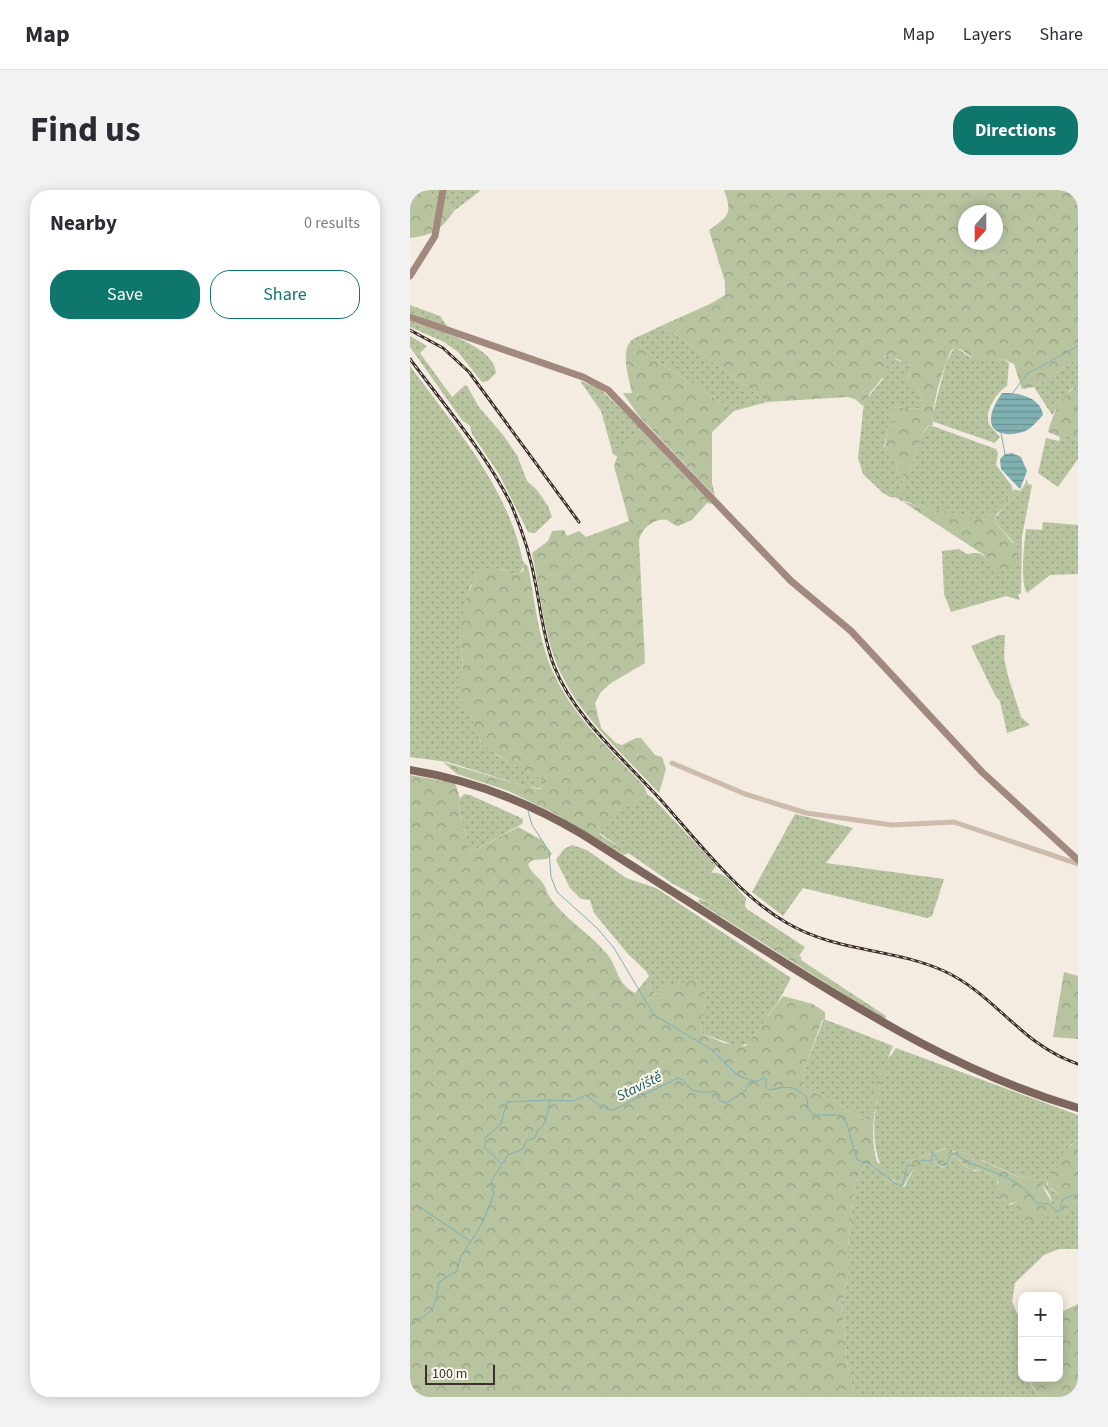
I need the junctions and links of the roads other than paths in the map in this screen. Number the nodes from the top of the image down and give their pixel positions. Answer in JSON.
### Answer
{"nodes":[{"id":1,"x":443,"y":190,"type":"edge"},
{"id":2,"x":410,"y":276,"type":"edge"},
{"id":3,"x":410,"y":317,"type":"edge"},
{"id":4,"x":672,"y":763,"type":"dead end"},
{"id":5,"x":410,"y":770,"type":"edge"},
{"id":6,"x":1078,"y":860,"type":"edge"},
{"id":7,"x":1078,"y":864,"type":"edge"},
{"id":8,"x":1078,"y":1108,"type":"edge"}],
"edges":[{"from":1,"to":2,"type":"street"},
{"from":3,"to":6,"type":"street"},
{"from":4,"to":7,"type":"street"},
{"from":5,"to":8,"type":"main road"}]}
